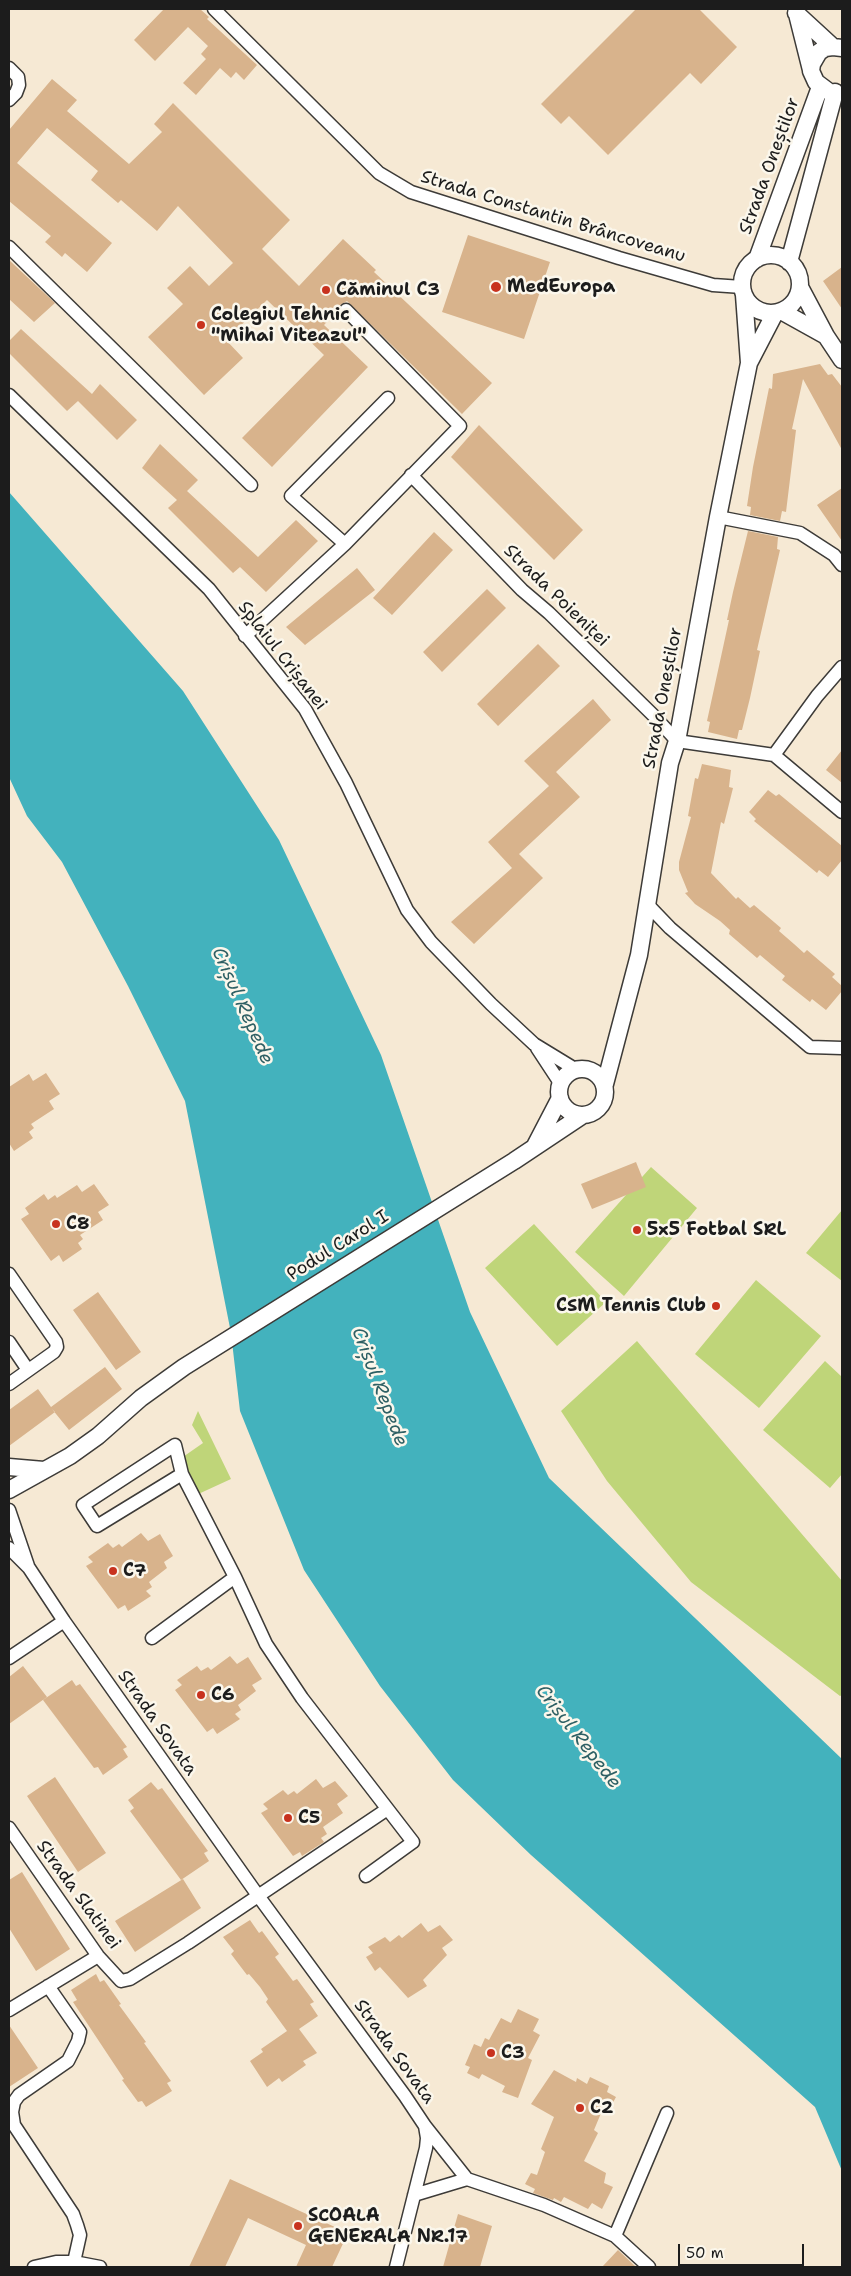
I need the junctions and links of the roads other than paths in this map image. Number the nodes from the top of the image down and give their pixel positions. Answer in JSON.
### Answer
{"nodes":[{"id":1,"x":214,"y":9,"type":"edge"},
{"id":2,"x":795,"y":12,"type":"edge"},
{"id":3,"x":839,"y":47,"type":"edge"},
{"id":4,"x":9,"y":68,"type":"edge"},
{"id":5,"x":812,"y":70,"type":"junction"},
{"id":6,"x":832,"y":90,"type":"edge"},
{"id":7,"x":9,"y":100,"type":"edge"},
{"id":8,"x":9,"y":247,"type":"edge"},
{"id":9,"x":757,"y":259,"type":"junction"},
{"id":10,"x":789,"y":262,"type":"junction"},
{"id":11,"x":800,"y":287,"type":"junction"},
{"id":12,"x":743,"y":291,"type":"junction"},
{"id":13,"x":346,"y":310,"type":"dead end"},
{"id":14,"x":778,"y":312,"type":"junction"},
{"id":15,"x":826,"y":336,"type":"junction"},
{"id":16,"x":842,"y":360,"type":"edge"},
{"id":17,"x":750,"y":363,"type":"junction"},
{"id":18,"x":9,"y":395,"type":"edge"},
{"id":19,"x":388,"y":398,"type":"dead end"},
{"id":20,"x":411,"y":475,"type":"junction"},
{"id":21,"x":251,"y":485,"type":"dead end"},
{"id":22,"x":718,"y":516,"type":"junction"},
{"id":23,"x":345,"y":544,"type":"junction"},
{"id":24,"x":839,"y":557,"type":"edge"},
{"id":25,"x":245,"y":636,"type":"junction"},
{"id":26,"x":842,"y":667,"type":"edge"},
{"id":27,"x":677,"y":741,"type":"junction"},
{"id":28,"x":774,"y":755,"type":"junction"},
{"id":29,"x":842,"y":812,"type":"edge"},
{"id":30,"x":646,"y":903,"type":"junction"},
{"id":31,"x":615,"y":1041,"type":"junction"},
{"id":32,"x":534,"y":1044,"type":"junction"},
{"id":33,"x":842,"y":1048,"type":"edge"},
{"id":34,"x":581,"y":1069,"type":"junction"},
{"id":35,"x":605,"y":1084,"type":"junction"},
{"id":36,"x":560,"y":1091,"type":"junction"},
{"id":37,"x":583,"y":1115,"type":"junction"},
{"id":38,"x":534,"y":1148,"type":"junction"},
{"id":39,"x":9,"y":1274,"type":"edge"},
{"id":40,"x":9,"y":1342,"type":"edge"},
{"id":41,"x":28,"y":1370,"type":"junction"},
{"id":42,"x":9,"y":1384,"type":"edge"},
{"id":43,"x":9,"y":1468,"type":"edge"},
{"id":44,"x":44,"y":1470,"type":"junction"},
{"id":45,"x":182,"y":1474,"type":"junction"},
{"id":46,"x":9,"y":1490,"type":"edge"},
{"id":47,"x":9,"y":1510,"type":"edge"},
{"id":48,"x":9,"y":1548,"type":"edge"},
{"id":49,"x":29,"y":1568,"type":"junction"},
{"id":50,"x":235,"y":1577,"type":"junction"},
{"id":51,"x":64,"y":1621,"type":"junction"},
{"id":52,"x":152,"y":1638,"type":"dead end"},
{"id":53,"x":9,"y":1658,"type":"edge"},
{"id":54,"x":386,"y":1810,"type":"junction"},
{"id":55,"x":9,"y":1828,"type":"edge"},
{"id":56,"x":366,"y":1876,"type":"dead end"},
{"id":57,"x":259,"y":1897,"type":"junction"},
{"id":58,"x":98,"y":1956,"type":"junction"},
{"id":59,"x":48,"y":1986,"type":"junction"},
{"id":60,"x":9,"y":2010,"type":"edge"},
{"id":61,"x":667,"y":2113,"type":"dead end"},
{"id":62,"x":425,"y":2126,"type":"junction"},
{"id":63,"x":467,"y":2179,"type":"junction"},
{"id":64,"x":414,"y":2195,"type":"junction"},
{"id":65,"x":616,"y":2236,"type":"junction"},
{"id":66,"x":74,"y":2262,"type":"junction"},
{"id":67,"x":34,"y":2267,"type":"edge"},
{"id":68,"x":100,"y":2267,"type":"edge"},
{"id":69,"x":396,"y":2267,"type":"edge"},
{"id":70,"x":649,"y":2267,"type":"edge"}],
"edges":[{"from":1,"to":12,"type":"street","name":"Strada Constantin Brâncoveanu"},
{"from":2,"to":3,"type":"street"},
{"from":2,"to":5,"type":"street"},
{"from":3,"to":5,"type":"street"},
{"from":4,"to":7,"type":"street"},
{"from":5,"to":6,"type":"street"},
{"from":6,"to":9,"type":"street","name":"Strada Oneștilor"},
{"from":6,"to":10,"type":"street","name":"Strada Oneștilor"},
{"from":8,"to":21,"type":"street"},
{"from":9,"to":10,"type":"street"},
{"from":9,"to":12,"type":"street"},
{"from":10,"to":11,"type":"street"},
{"from":11,"to":14,"type":"street"},
{"from":11,"to":15,"type":"street"},
{"from":12,"to":14,"type":"street"},
{"from":12,"to":17,"type":"street","name":"Strada Oneștilor"},
{"from":13,"to":20,"type":"street"},
{"from":14,"to":15,"type":"street"},
{"from":14,"to":17,"type":"street","name":"Strada Oneștilor"},
{"from":15,"to":16,"type":"street"},
{"from":17,"to":22,"type":"street","name":"Strada Oneștilor"},
{"from":18,"to":25,"type":"street","name":"Splaiul Crișanei"},
{"from":19,"to":23,"type":"street"},
{"from":20,"to":23,"type":"street"},
{"from":20,"to":27,"type":"street","name":"Strada Poieniței"},
{"from":22,"to":24,"type":"street"},
{"from":22,"to":27,"type":"street","name":"Strada Oneștilor"},
{"from":23,"to":25,"type":"street"},
{"from":25,"to":32,"type":"street","name":"Splaiul Crișanei"},
{"from":26,"to":28,"type":"street"},
{"from":27,"to":28,"type":"street"},
{"from":27,"to":30,"type":"street","name":"Strada Oneștilor"},
{"from":28,"to":29,"type":"street"},
{"from":30,"to":31,"type":"street","name":"Strada Oneștilor"},
{"from":30,"to":33,"type":"street"},
{"from":31,"to":34,"type":"street","name":"Strada Oneștilor"},
{"from":31,"to":35,"type":"street","name":"Strada Oneștilor"},
{"from":32,"to":34,"type":"street","name":"Splaiul Crișanei"},
{"from":32,"to":36,"type":"street","name":"Splaiul Crișanei"},
{"from":34,"to":35,"type":"street"},
{"from":34,"to":36,"type":"street"},
{"from":35,"to":37,"type":"street"},
{"from":36,"to":37,"type":"street"},
{"from":36,"to":38,"type":"street"},
{"from":37,"to":38,"type":"street","name":"Podul Carol I"},
{"from":38,"to":44,"type":"street","name":"Podul Carol I"},
{"from":39,"to":41,"type":"street"},
{"from":40,"to":41,"type":"street"},
{"from":41,"to":42,"type":"street"},
{"from":43,"to":44,"type":"street"},
{"from":44,"to":46,"type":"street","name":"Podul Carol I"},
{"from":45,"to":45,"type":"street"},
{"from":45,"to":50,"type":"street"},
{"from":47,"to":49,"type":"street","name":"Strada Sovata"},
{"from":48,"to":49,"type":"street","name":"Strada Sovata"},
{"from":49,"to":51,"type":"street","name":"Strada Sovata"},
{"from":50,"to":52,"type":"street"},
{"from":50,"to":54,"type":"street"},
{"from":51,"to":53,"type":"street"},
{"from":51,"to":57,"type":"street","name":"Strada Sovata"},
{"from":54,"to":56,"type":"street"},
{"from":54,"to":57,"type":"street"},
{"from":55,"to":58,"type":"street","name":"Strada Slatinei"},
{"from":57,"to":58,"type":"street","name":"Strada Slatinei"},
{"from":57,"to":62,"type":"street","name":"Strada Sovata"},
{"from":58,"to":59,"type":"street"},
{"from":59,"to":60,"type":"street"},
{"from":59,"to":66,"type":"street"},
{"from":61,"to":65,"type":"street"},
{"from":62,"to":63,"type":"street","name":"Strada Sovata"},
{"from":62,"to":64,"type":"street"},
{"from":63,"to":64,"type":"street"},
{"from":63,"to":65,"type":"street"},
{"from":64,"to":69,"type":"street"},
{"from":65,"to":70,"type":"street"},
{"from":66,"to":67,"type":"street"},
{"from":66,"to":68,"type":"street"}]}
